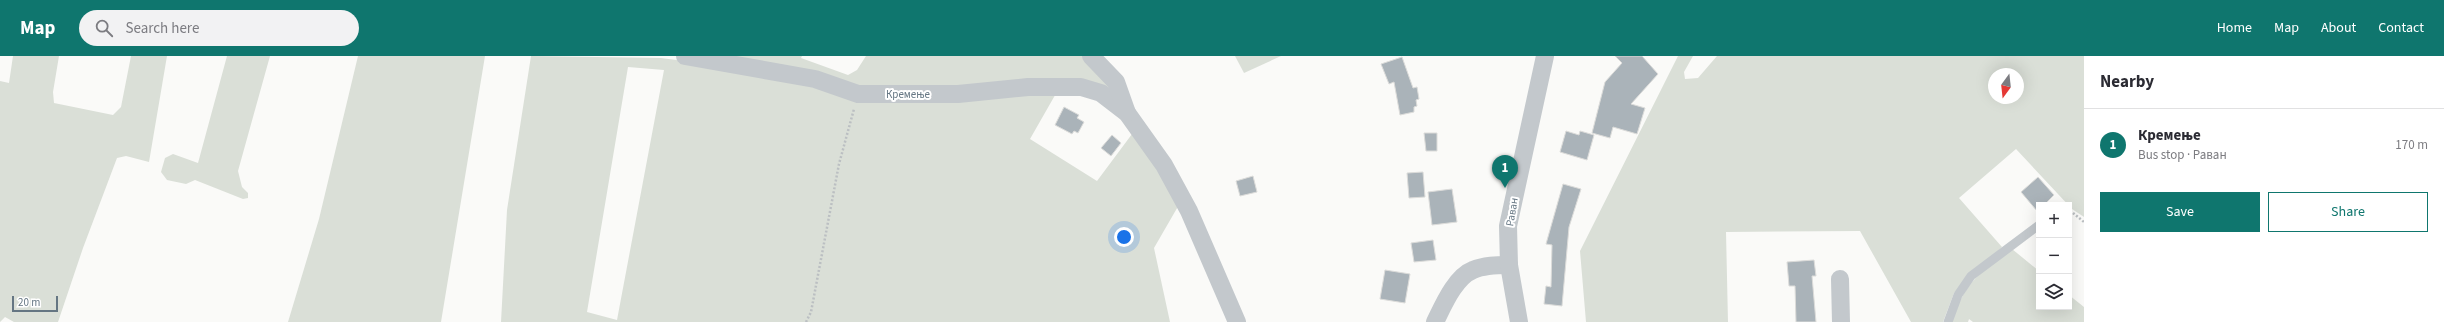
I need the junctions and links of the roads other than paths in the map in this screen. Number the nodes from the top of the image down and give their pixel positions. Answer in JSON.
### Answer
{"nodes":[{"id":1,"x":685,"y":56,"type":"edge"},
{"id":2,"x":1091,"y":56,"type":"edge"},
{"id":3,"x":1545,"y":56,"type":"edge"},
{"id":4,"x":1128,"y":112,"type":"junction"},
{"id":5,"x":2036,"y":227,"type":"edge"},
{"id":6,"x":1510,"y":265,"type":"junction"},
{"id":7,"x":1840,"y":278,"type":"dead end"},
{"id":8,"x":1237,"y":322,"type":"edge"},
{"id":9,"x":1435,"y":322,"type":"edge"},
{"id":10,"x":1519,"y":322,"type":"edge"},
{"id":11,"x":1841,"y":322,"type":"edge"},
{"id":12,"x":1948,"y":322,"type":"edge"}],
"edges":[{"from":1,"to":4,"type":"street","name":"Кремење"},
{"from":2,"to":4,"type":"street","name":"Кремење"},
{"from":3,"to":6,"type":"street","name":"Раван"},
{"from":4,"to":8,"type":"street","name":"Кремење"},
{"from":5,"to":12,"type":"lane"},
{"from":6,"to":9,"type":"street"},
{"from":6,"to":10,"type":"street","name":"Раван"},
{"from":7,"to":11,"type":"street"}]}
